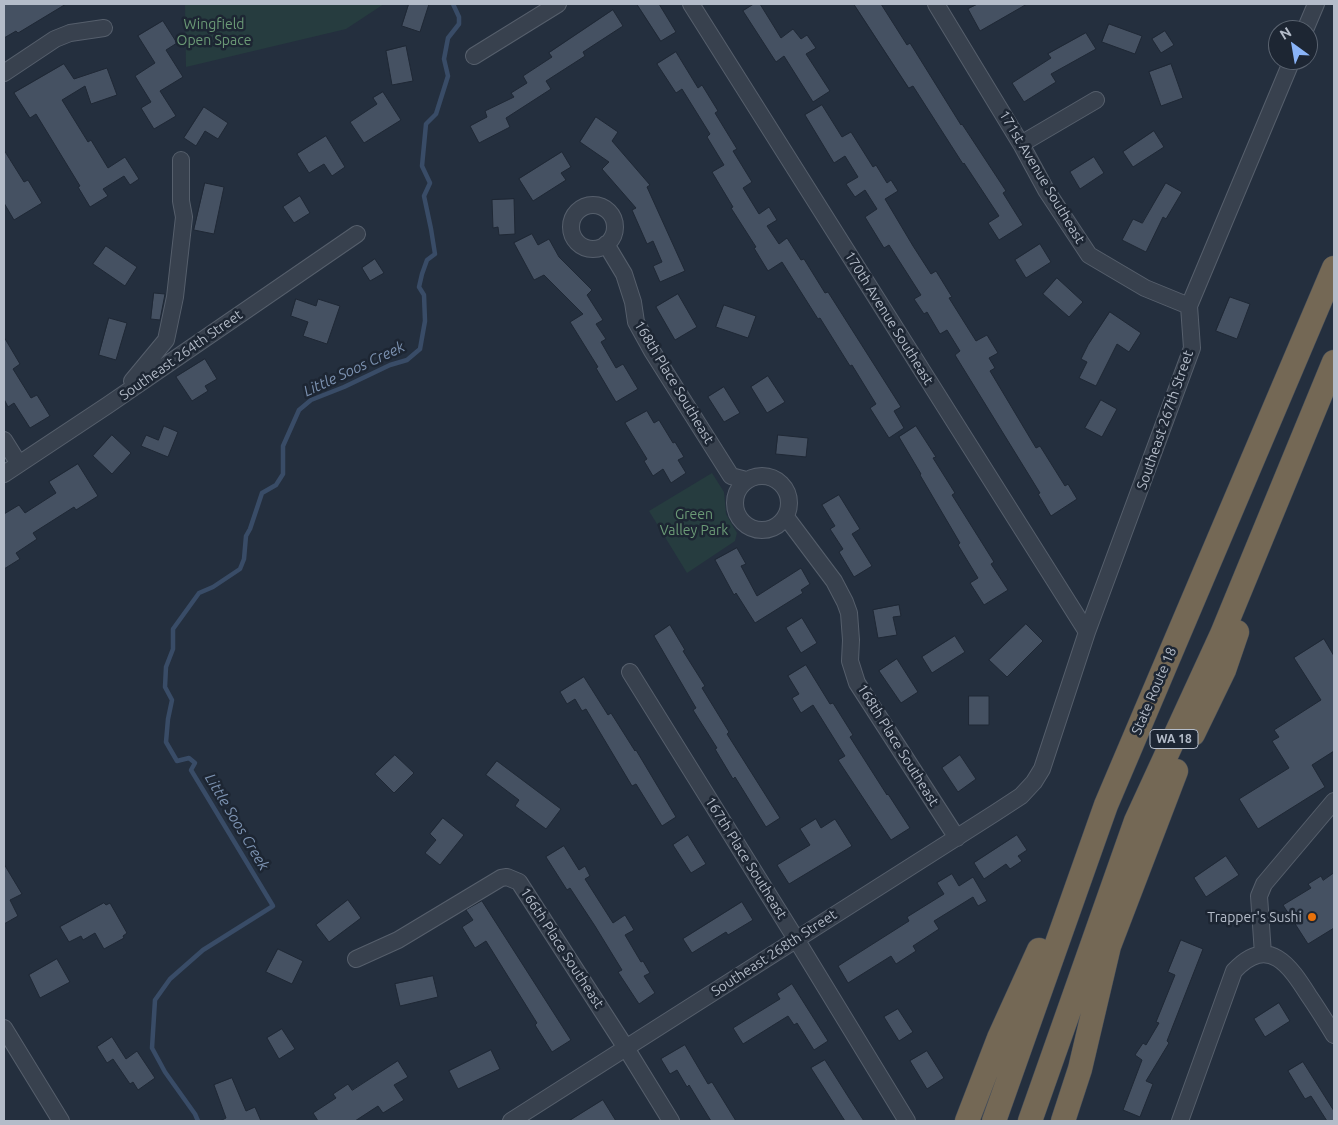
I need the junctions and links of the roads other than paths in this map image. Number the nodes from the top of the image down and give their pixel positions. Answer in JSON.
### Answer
{"nodes":[{"id":1,"x":558,"y":4,"type":"edge"},
{"id":2,"x":691,"y":4,"type":"edge"},
{"id":3,"x":936,"y":4,"type":"edge"},
{"id":4,"x":1316,"y":4,"type":"edge"},
{"id":5,"x":1309,"y":20,"type":"edge"},
{"id":6,"x":104,"y":28,"type":"dead end"},
{"id":7,"x":474,"y":56,"type":"dead end"},
{"id":8,"x":1288,"y":70,"type":"edge"},
{"id":9,"x":4,"y":73,"type":"edge"},
{"id":10,"x":1096,"y":100,"type":"dead end"},
{"id":11,"x":1021,"y":144,"type":"junction"},
{"id":12,"x":181,"y":160,"type":"dead end"},
{"id":13,"x":357,"y":234,"type":"dead end"},
{"id":14,"x":606,"y":244,"type":"dead end"},
{"id":15,"x":1334,"y":268,"type":"edge"},
{"id":16,"x":1189,"y":306,"type":"junction"},
{"id":17,"x":1334,"y":362,"type":"edge"},
{"id":18,"x":108,"y":405,"type":"junction"},
{"id":19,"x":4,"y":440,"type":"edge"},
{"id":20,"x":19,"y":464,"type":"junction"},
{"id":21,"x":1289,"y":467,"type":"junction"},
{"id":22,"x":4,"y":474,"type":"edge"},
{"id":23,"x":746,"y":480,"type":"junction"},
{"id":24,"x":786,"y":517,"type":"junction"},
{"id":25,"x":1087,"y":632,"type":"junction"},
{"id":26,"x":630,"y":672,"type":"dead end"},
{"id":27,"x":1034,"y":782,"type":"joint"},
{"id":28,"x":1334,"y":801,"type":"edge"},
{"id":29,"x":1106,"y":805,"type":"junction"},
{"id":30,"x":957,"y":838,"type":"junction"},
{"id":31,"x":796,"y":939,"type":"junction"},
{"id":32,"x":1263,"y":954,"type":"junction"},
{"id":33,"x":356,"y":958,"type":"dead end"},
{"id":34,"x":4,"y":1028,"type":"edge"},
{"id":35,"x":1334,"y":1035,"type":"edge"},
{"id":36,"x":626,"y":1048,"type":"junction"},
{"id":37,"x":61,"y":1121,"type":"edge"},
{"id":38,"x":511,"y":1121,"type":"edge"},
{"id":39,"x":670,"y":1121,"type":"edge"},
{"id":40,"x":907,"y":1121,"type":"edge"},
{"id":41,"x":967,"y":1121,"type":"edge"},
{"id":42,"x":994,"y":1121,"type":"edge"},
{"id":43,"x":1030,"y":1121,"type":"edge"},
{"id":44,"x":1063,"y":1121,"type":"edge"},
{"id":45,"x":1180,"y":1121,"type":"edge"}],
"edges":[{"from":1,"to":7,"type":"street"},
{"from":2,"to":25,"type":"street","name":"170th Avenue Southeast"},
{"from":3,"to":11,"type":"street","name":"171st Avenue Southeast"},
{"from":4,"to":5,"type":"street"},
{"from":6,"to":9,"type":"street"},
{"from":8,"to":16,"type":"street","name":"Southeast 267th Street"},
{"from":10,"to":11,"type":"street"},
{"from":11,"to":16,"type":"street","name":"171st Avenue Southeast"},
{"from":12,"to":18,"type":"street"},
{"from":13,"to":18,"type":"street","name":"Southeast 264th Street"},
{"from":14,"to":23,"type":"street","name":"168th Place Southeast"},
{"from":15,"to":29,"type":"highway","name":"State Route 18","number":"WA 18"},
{"from":16,"to":25,"type":"street","name":"Southeast 267th Street"},
{"from":17,"to":21,"type":"highway","number":"WA 18"},
{"from":18,"to":20,"type":"street","name":"Southeast 264th Street"},
{"from":19,"to":20,"type":"street"},
{"from":20,"to":22,"type":"street","name":"Southeast 264th Street"},
{"from":21,"to":43,"type":"highway","number":"WA 18"},
{"from":21,"to":44,"type":"highway"},
{"from":23,"to":24,"type":"street"},
{"from":23,"to":24,"type":"street"},
{"from":24,"to":30,"type":"street","name":"168th Place Southeast"},
{"from":25,"to":27,"type":"street","name":"Southeast 267th Street"},
{"from":26,"to":31,"type":"street","name":"167th Place Southeast"},
{"from":27,"to":30,"type":"street","name":"Southeast 268th Street"},
{"from":28,"to":32,"type":"street"},
{"from":29,"to":41,"type":"highway"},
{"from":29,"to":42,"type":"highway","name":"State Route 18","number":"WA 18"},
{"from":30,"to":31,"type":"street","name":"Southeast 268th Street"},
{"from":31,"to":36,"type":"street","name":"Southeast 268th Street"},
{"from":31,"to":40,"type":"street","name":"167th Place Southeast"},
{"from":32,"to":35,"type":"street"},
{"from":32,"to":45,"type":"street"},
{"from":33,"to":36,"type":"street","name":"166th Place Southeast"},
{"from":34,"to":37,"type":"street"},
{"from":36,"to":38,"type":"street","name":"Southeast 268th Street"},
{"from":36,"to":39,"type":"street","name":"166th Place Southeast"}]}
